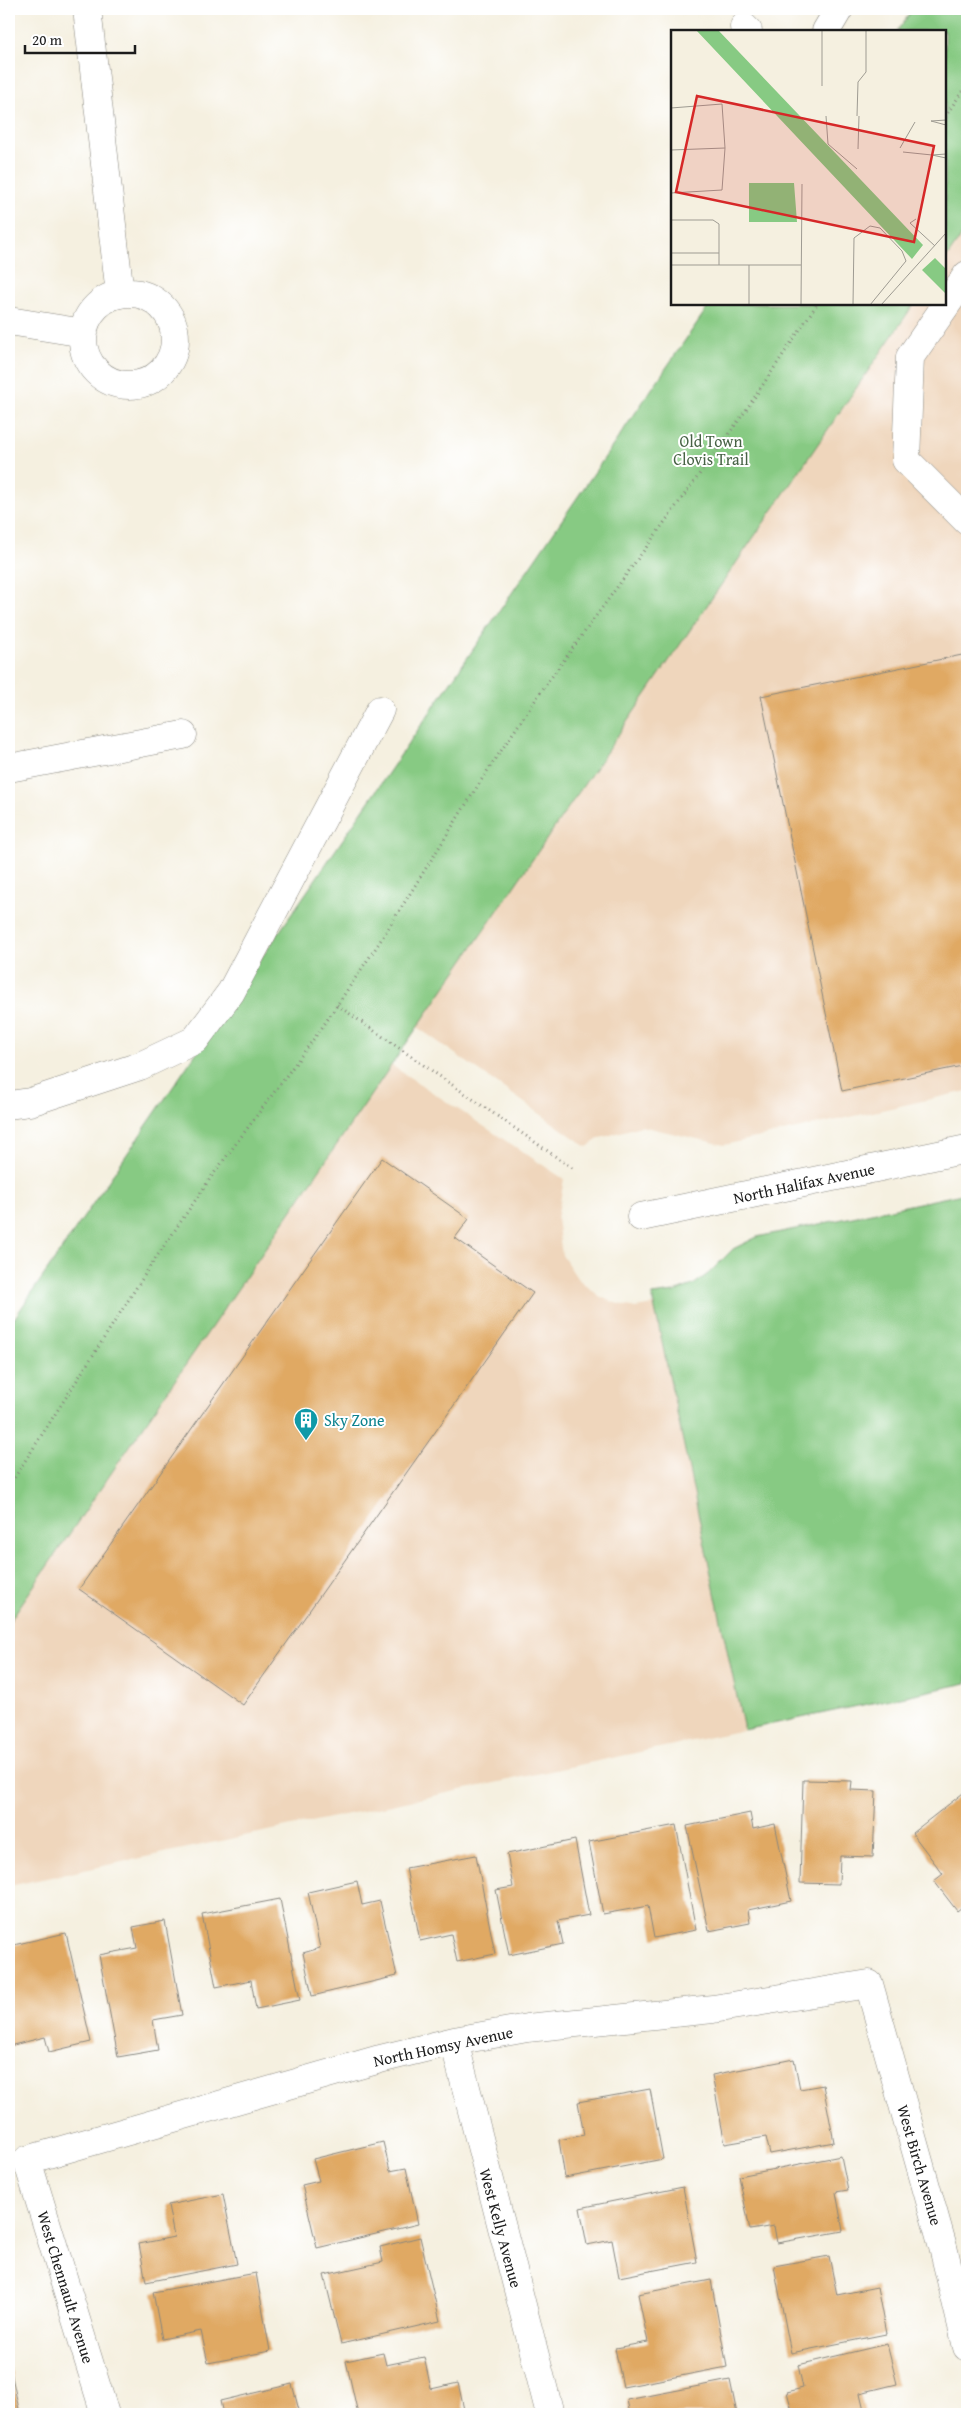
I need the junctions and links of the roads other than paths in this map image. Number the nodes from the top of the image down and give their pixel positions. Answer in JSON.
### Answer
{"nodes":[{"id":1,"x":87,"y":9,"type":"edge"},
{"id":2,"x":839,"y":9,"type":"edge"},
{"id":3,"x":827,"y":30,"type":"edge"},
{"id":4,"x":967,"y":275,"type":"edge"},
{"id":5,"x":120,"y":294,"type":"junction"},
{"id":6,"x":9,"y":321,"type":"edge"},
{"id":7,"x":84,"y":333,"type":"junction"},
{"id":8,"x":967,"y":522,"type":"edge"},
{"id":9,"x":380,"y":710,"type":"dead end"},
{"id":10,"x":183,"y":735,"type":"dead end"},
{"id":11,"x":9,"y":768,"type":"edge"},
{"id":12,"x":9,"y":1105,"type":"edge"},
{"id":13,"x":967,"y":1149,"type":"edge"},
{"id":14,"x":641,"y":1218,"type":"dead end"},
{"id":15,"x":869,"y":1984,"type":"joint"},
{"id":16,"x":454,"y":2042,"type":"junction"},
{"id":17,"x":27,"y":2160,"type":"joint"},
{"id":18,"x":967,"y":2347,"type":"edge"},
{"id":19,"x":105,"y":2414,"type":"edge"},
{"id":20,"x":550,"y":2414,"type":"edge"}],
"edges":[{"from":1,"to":5,"type":"street"},
{"from":2,"to":3,"type":"street"},
{"from":4,"to":8,"type":"street"},
{"from":5,"to":7,"type":"street"},
{"from":5,"to":7,"type":"street"},
{"from":6,"to":7,"type":"street"},
{"from":9,"to":12,"type":"street"},
{"from":10,"to":11,"type":"street"},
{"from":13,"to":14,"type":"street","name":"North Halifax Avenue"},
{"from":15,"to":16,"type":"street","name":"North Homsy Avenue"},
{"from":15,"to":18,"type":"street","name":"West Birch Avenue"},
{"from":16,"to":17,"type":"street","name":"North Homsy Avenue"},
{"from":16,"to":20,"type":"street","name":"West Kelly Avenue"},
{"from":17,"to":19,"type":"street","name":"West Chennault Avenue"}]}
